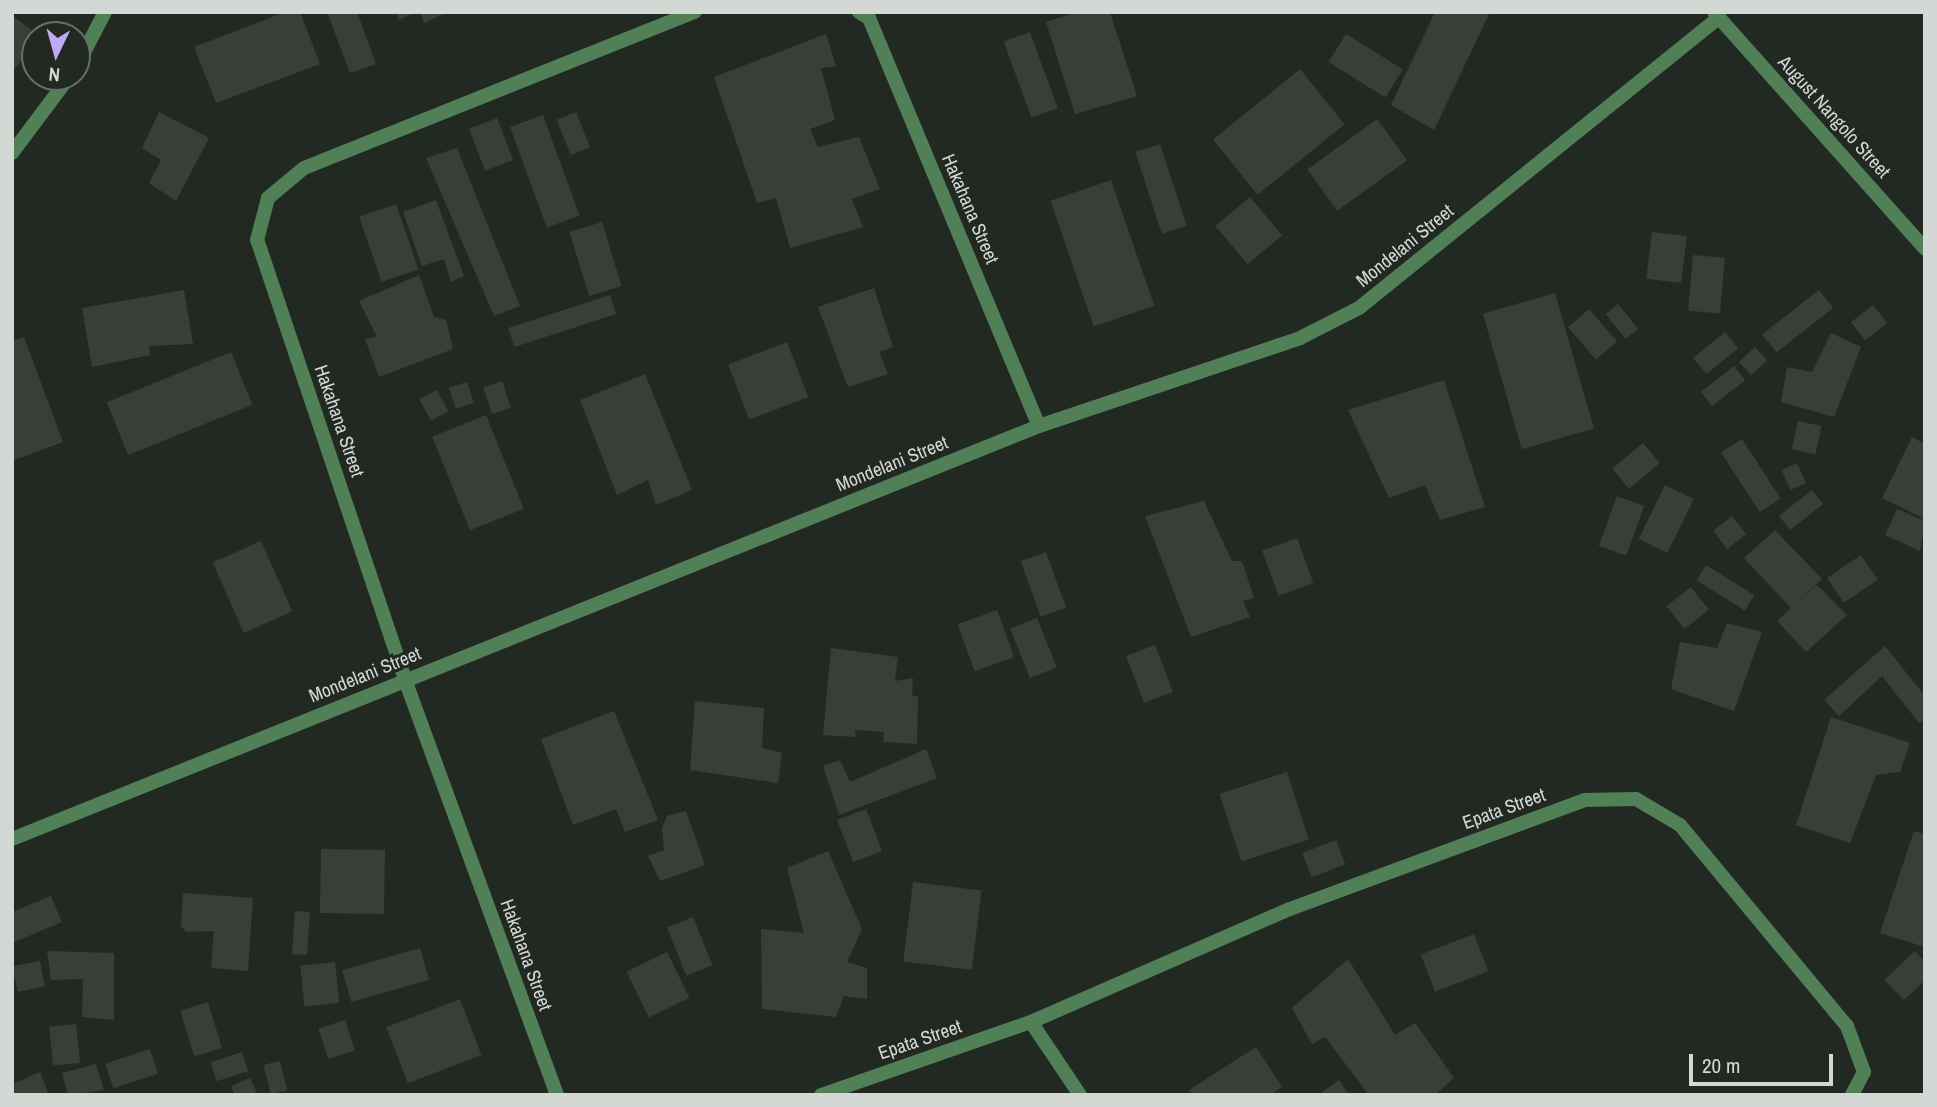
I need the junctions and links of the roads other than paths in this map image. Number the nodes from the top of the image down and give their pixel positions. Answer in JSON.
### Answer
{"nodes":[{"id":1,"x":105,"y":12,"type":"edge"},
{"id":2,"x":695,"y":12,"type":"edge"},
{"id":3,"x":859,"y":12,"type":"edge"},
{"id":4,"x":1716,"y":15,"type":"edge"},
{"id":5,"x":91,"y":39,"type":"edge"},
{"id":6,"x":58,"y":91,"type":"edge"},
{"id":7,"x":12,"y":153,"type":"edge"},
{"id":8,"x":1925,"y":249,"type":"edge"},
{"id":9,"x":1039,"y":426,"type":"junction"},
{"id":10,"x":405,"y":679,"type":"junction"},
{"id":11,"x":12,"y":839,"type":"edge"},
{"id":12,"x":1031,"y":1021,"type":"junction"},
{"id":13,"x":557,"y":1095,"type":"edge"},
{"id":14,"x":821,"y":1095,"type":"edge"},
{"id":15,"x":1080,"y":1095,"type":"edge"},
{"id":16,"x":1852,"y":1095,"type":"edge"}],
"edges":[{"from":1,"to":5,"type":"street"},
{"from":2,"to":10,"type":"street","name":"Hakahana Street"},
{"from":3,"to":9,"type":"street","name":"Hakahana Street"},
{"from":4,"to":8,"type":"street","name":"August Nangolo Street"},
{"from":4,"to":9,"type":"street","name":"Mondelani Street"},
{"from":6,"to":7,"type":"street"},
{"from":9,"to":10,"type":"street","name":"Mondelani Street"},
{"from":10,"to":11,"type":"street","name":"Mondelani Street"},
{"from":10,"to":13,"type":"street","name":"Hakahana Street"},
{"from":12,"to":14,"type":"street","name":"Epata Street"},
{"from":12,"to":15,"type":"street"},
{"from":12,"to":16,"type":"street","name":"Epata Street"}]}
